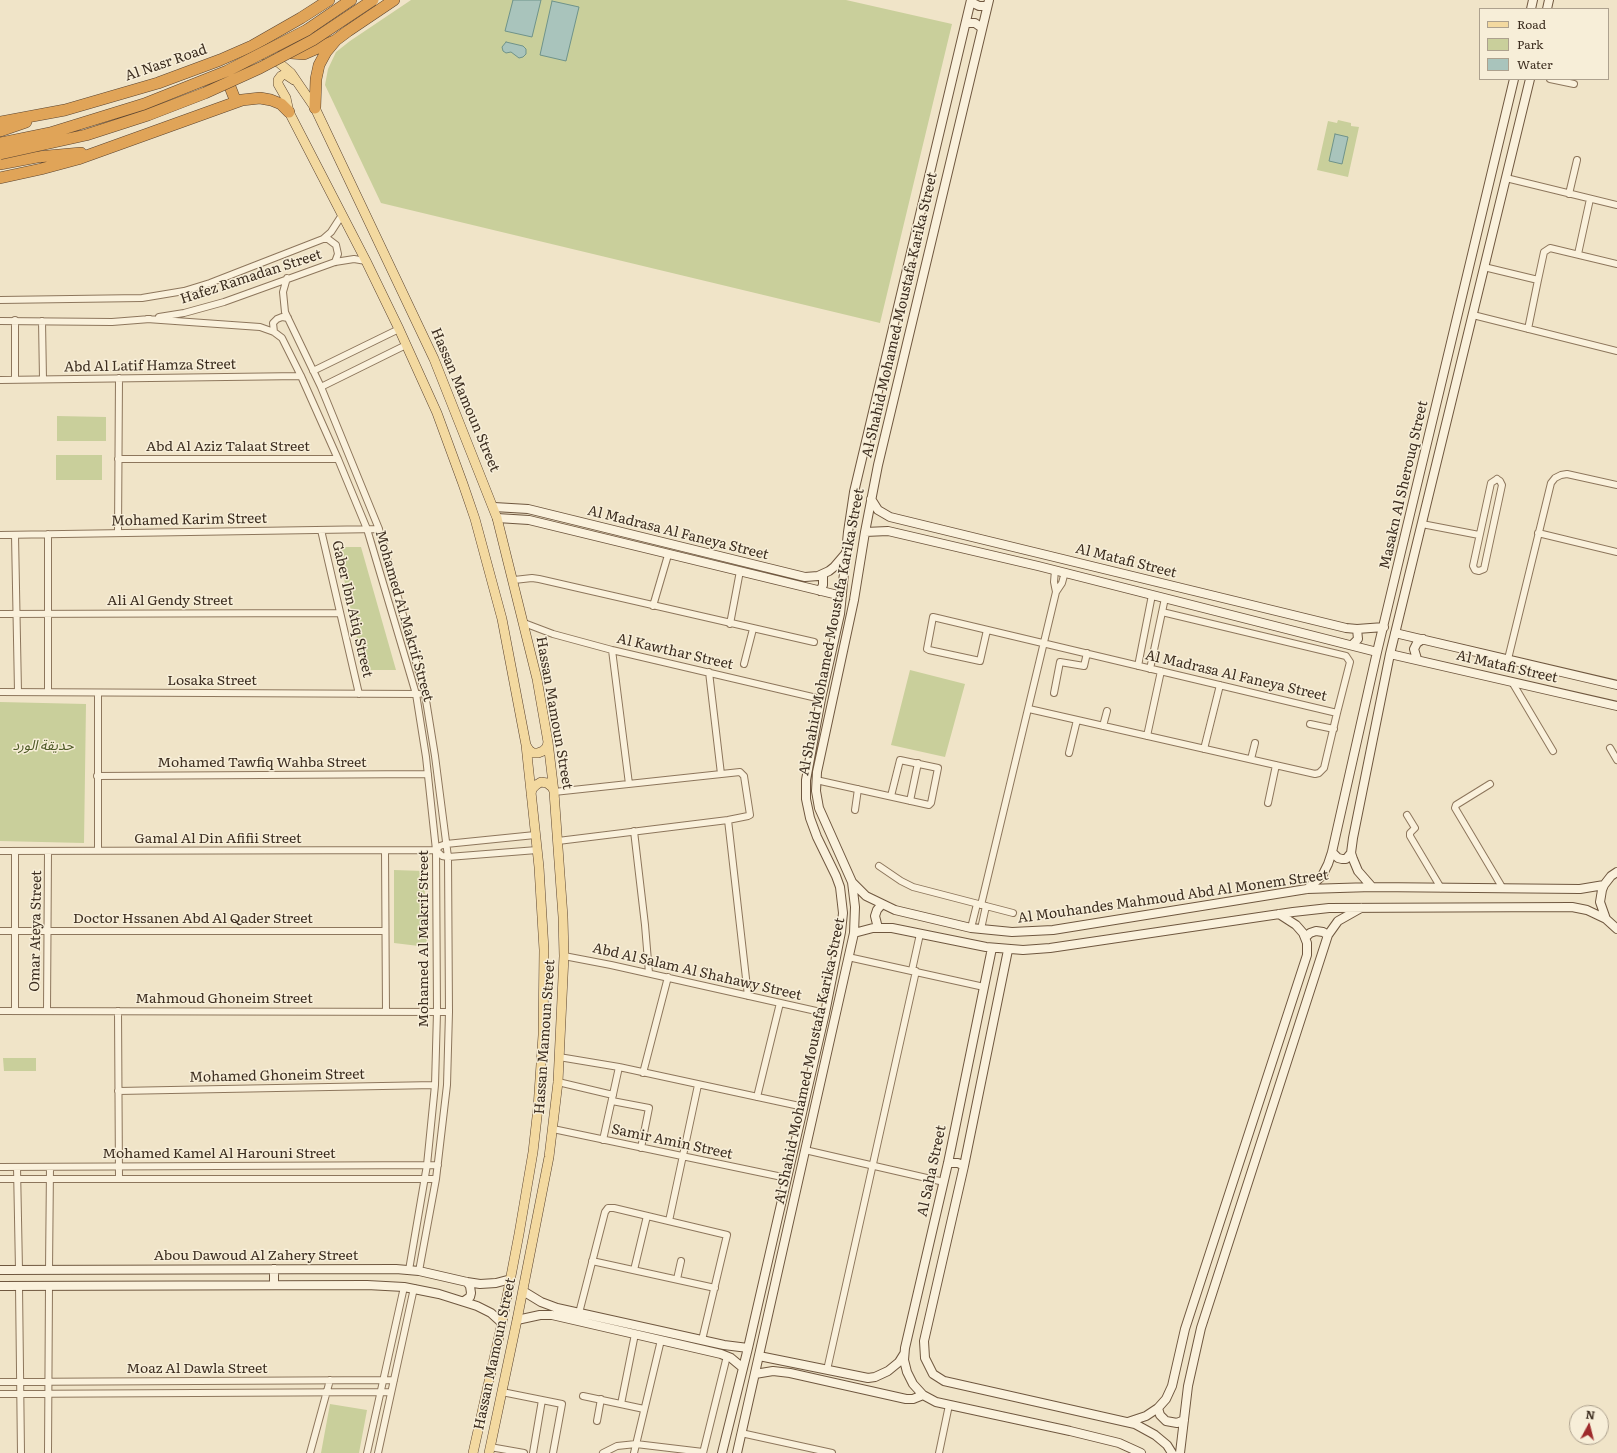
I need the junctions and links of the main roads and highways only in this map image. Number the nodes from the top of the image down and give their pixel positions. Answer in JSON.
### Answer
{"nodes":[{"id":1,"x":329,"y":0,"type":"edge"},
{"id":2,"x":351,"y":0,"type":"edge"},
{"id":3,"x":373,"y":0,"type":"edge"},
{"id":4,"x":394,"y":0,"type":"edge"},
{"id":5,"x":277,"y":32,"type":"junction"},
{"id":6,"x":336,"y":40,"type":"junction"},
{"id":7,"x":246,"y":48,"type":"junction"},
{"id":8,"x":220,"y":60,"type":"junction"},
{"id":9,"x":301,"y":87,"type":"junction"},
{"id":10,"x":236,"y":102,"type":"junction"},
{"id":11,"x":315,"y":108,"type":"junction"},
{"id":12,"x":289,"y":112,"type":"junction"},
{"id":13,"x":45,"y":114,"type":"junction"},
{"id":14,"x":0,"y":122,"type":"edge"},
{"id":15,"x":0,"y":131,"type":"edge"},
{"id":16,"x":0,"y":143,"type":"edge"},
{"id":17,"x":96,"y":153,"type":"junction"},
{"id":18,"x":0,"y":154,"type":"edge"},
{"id":19,"x":0,"y":164,"type":"edge"},
{"id":20,"x":0,"y":178,"type":"edge"},
{"id":21,"x":548,"y":742,"type":"junction"},
{"id":22,"x":526,"y":745,"type":"junction"},
{"id":23,"x":554,"y":792,"type":"junction"},
{"id":24,"x":531,"y":795,"type":"junction"},
{"id":25,"x":489,"y":1450,"type":"edge"},
{"id":26,"x":472,"y":1453,"type":"edge"}],
"edges":[{"from":1,"to":5,"type":"highway","name":"Al Nasr Road"},
{"from":2,"to":16,"type":"highway","bridge":true},
{"from":3,"to":18,"type":"highway","bridge":true},
{"from":4,"to":6,"type":"highway"},
{"from":5,"to":6,"type":"highway"},
{"from":5,"to":7,"type":"highway","name":"Al Nasr Road"},
{"from":6,"to":11,"type":"highway"},
{"from":7,"to":8,"type":"highway","name":"Al Nasr Road"},
{"from":7,"to":9,"type":"main road","name":"Hassan Mamoun Street"},
{"from":8,"to":10,"type":"highway"},
{"from":8,"to":13,"type":"highway","name":"Al Nasr Road"},
{"from":9,"to":11,"type":"main road","name":"Hassan Mamoun Street"},
{"from":9,"to":12,"type":"main road","name":"Hassan Mamoun Street"},
{"from":10,"to":12,"type":"highway"},
{"from":10,"to":17,"type":"highway"},
{"from":11,"to":21,"type":"main road","name":"Hassan Mamoun Street"},
{"from":12,"to":22,"type":"main road","name":"Hassan Mamoun Street"},
{"from":13,"to":14,"type":"highway","name":"Al Nasr Road"},
{"from":13,"to":15,"type":"highway"},
{"from":17,"to":19,"type":"highway"},
{"from":17,"to":20,"type":"highway"},
{"from":21,"to":22,"type":"main road"},
{"from":21,"to":23,"type":"main road","name":"Hassan Mamoun Street"},
{"from":22,"to":24,"type":"main road","name":"Hassan Mamoun Street"},
{"from":23,"to":24,"type":"main road"},
{"from":23,"to":25,"type":"main road","name":"Hassan Mamoun Street"},
{"from":24,"to":26,"type":"main road","name":"Hassan Mamoun Street"}]}
